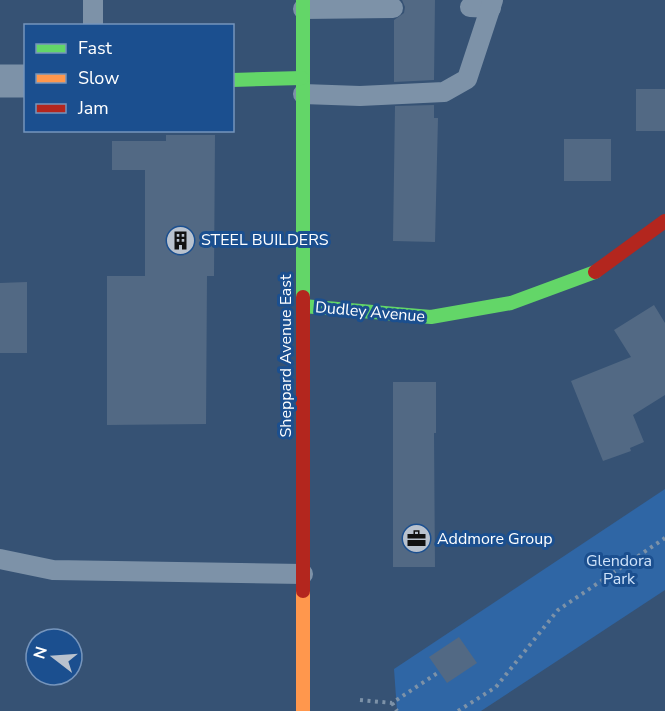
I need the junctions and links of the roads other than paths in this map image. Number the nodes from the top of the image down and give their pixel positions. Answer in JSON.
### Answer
{"nodes":[{"id":1,"x":93,"y":0,"type":"edge"},
{"id":2,"x":492,"y":4,"type":"edge"},
{"id":3,"x":303,"y":5,"type":"edge"},
{"id":4,"x":470,"y":7,"type":"dead end"},
{"id":5,"x":393,"y":8,"type":"dead end"},
{"id":6,"x":93,"y":24,"type":"edge"},
{"id":7,"x":234,"y":80,"type":"edge"},
{"id":8,"x":0,"y":81,"type":"edge"},
{"id":9,"x":24,"y":81,"type":"edge"},
{"id":10,"x":302,"y":86,"type":"junction"},
{"id":11,"x":665,"y":221,"type":"edge"},
{"id":12,"x":303,"y":306,"type":"junction"},
{"id":13,"x":0,"y":559,"type":"edge"},
{"id":14,"x":303,"y":574,"type":"junction"},
{"id":15,"x":303,"y":711,"type":"edge"}],
"edges":[{"from":1,"to":6,"type":"lane"},
{"from":2,"to":4,"type":"lane"},
{"from":2,"to":10,"type":"lane"},
{"from":3,"to":5,"type":"lane"},
{"from":3,"to":10,"type":"main road","name":"Sheppard Avenue East"},
{"from":7,"to":10,"type":"main road"},
{"from":8,"to":9,"type":"street"},
{"from":10,"to":12,"type":"main road","name":"Sheppard Avenue East"},
{"from":11,"to":12,"type":"main road","name":"Dudley Avenue"},
{"from":12,"to":14,"type":"main road","name":"Sheppard Avenue East"},
{"from":13,"to":14,"type":"lane"},
{"from":14,"to":15,"type":"main road","name":"Sheppard Avenue East"}]}
